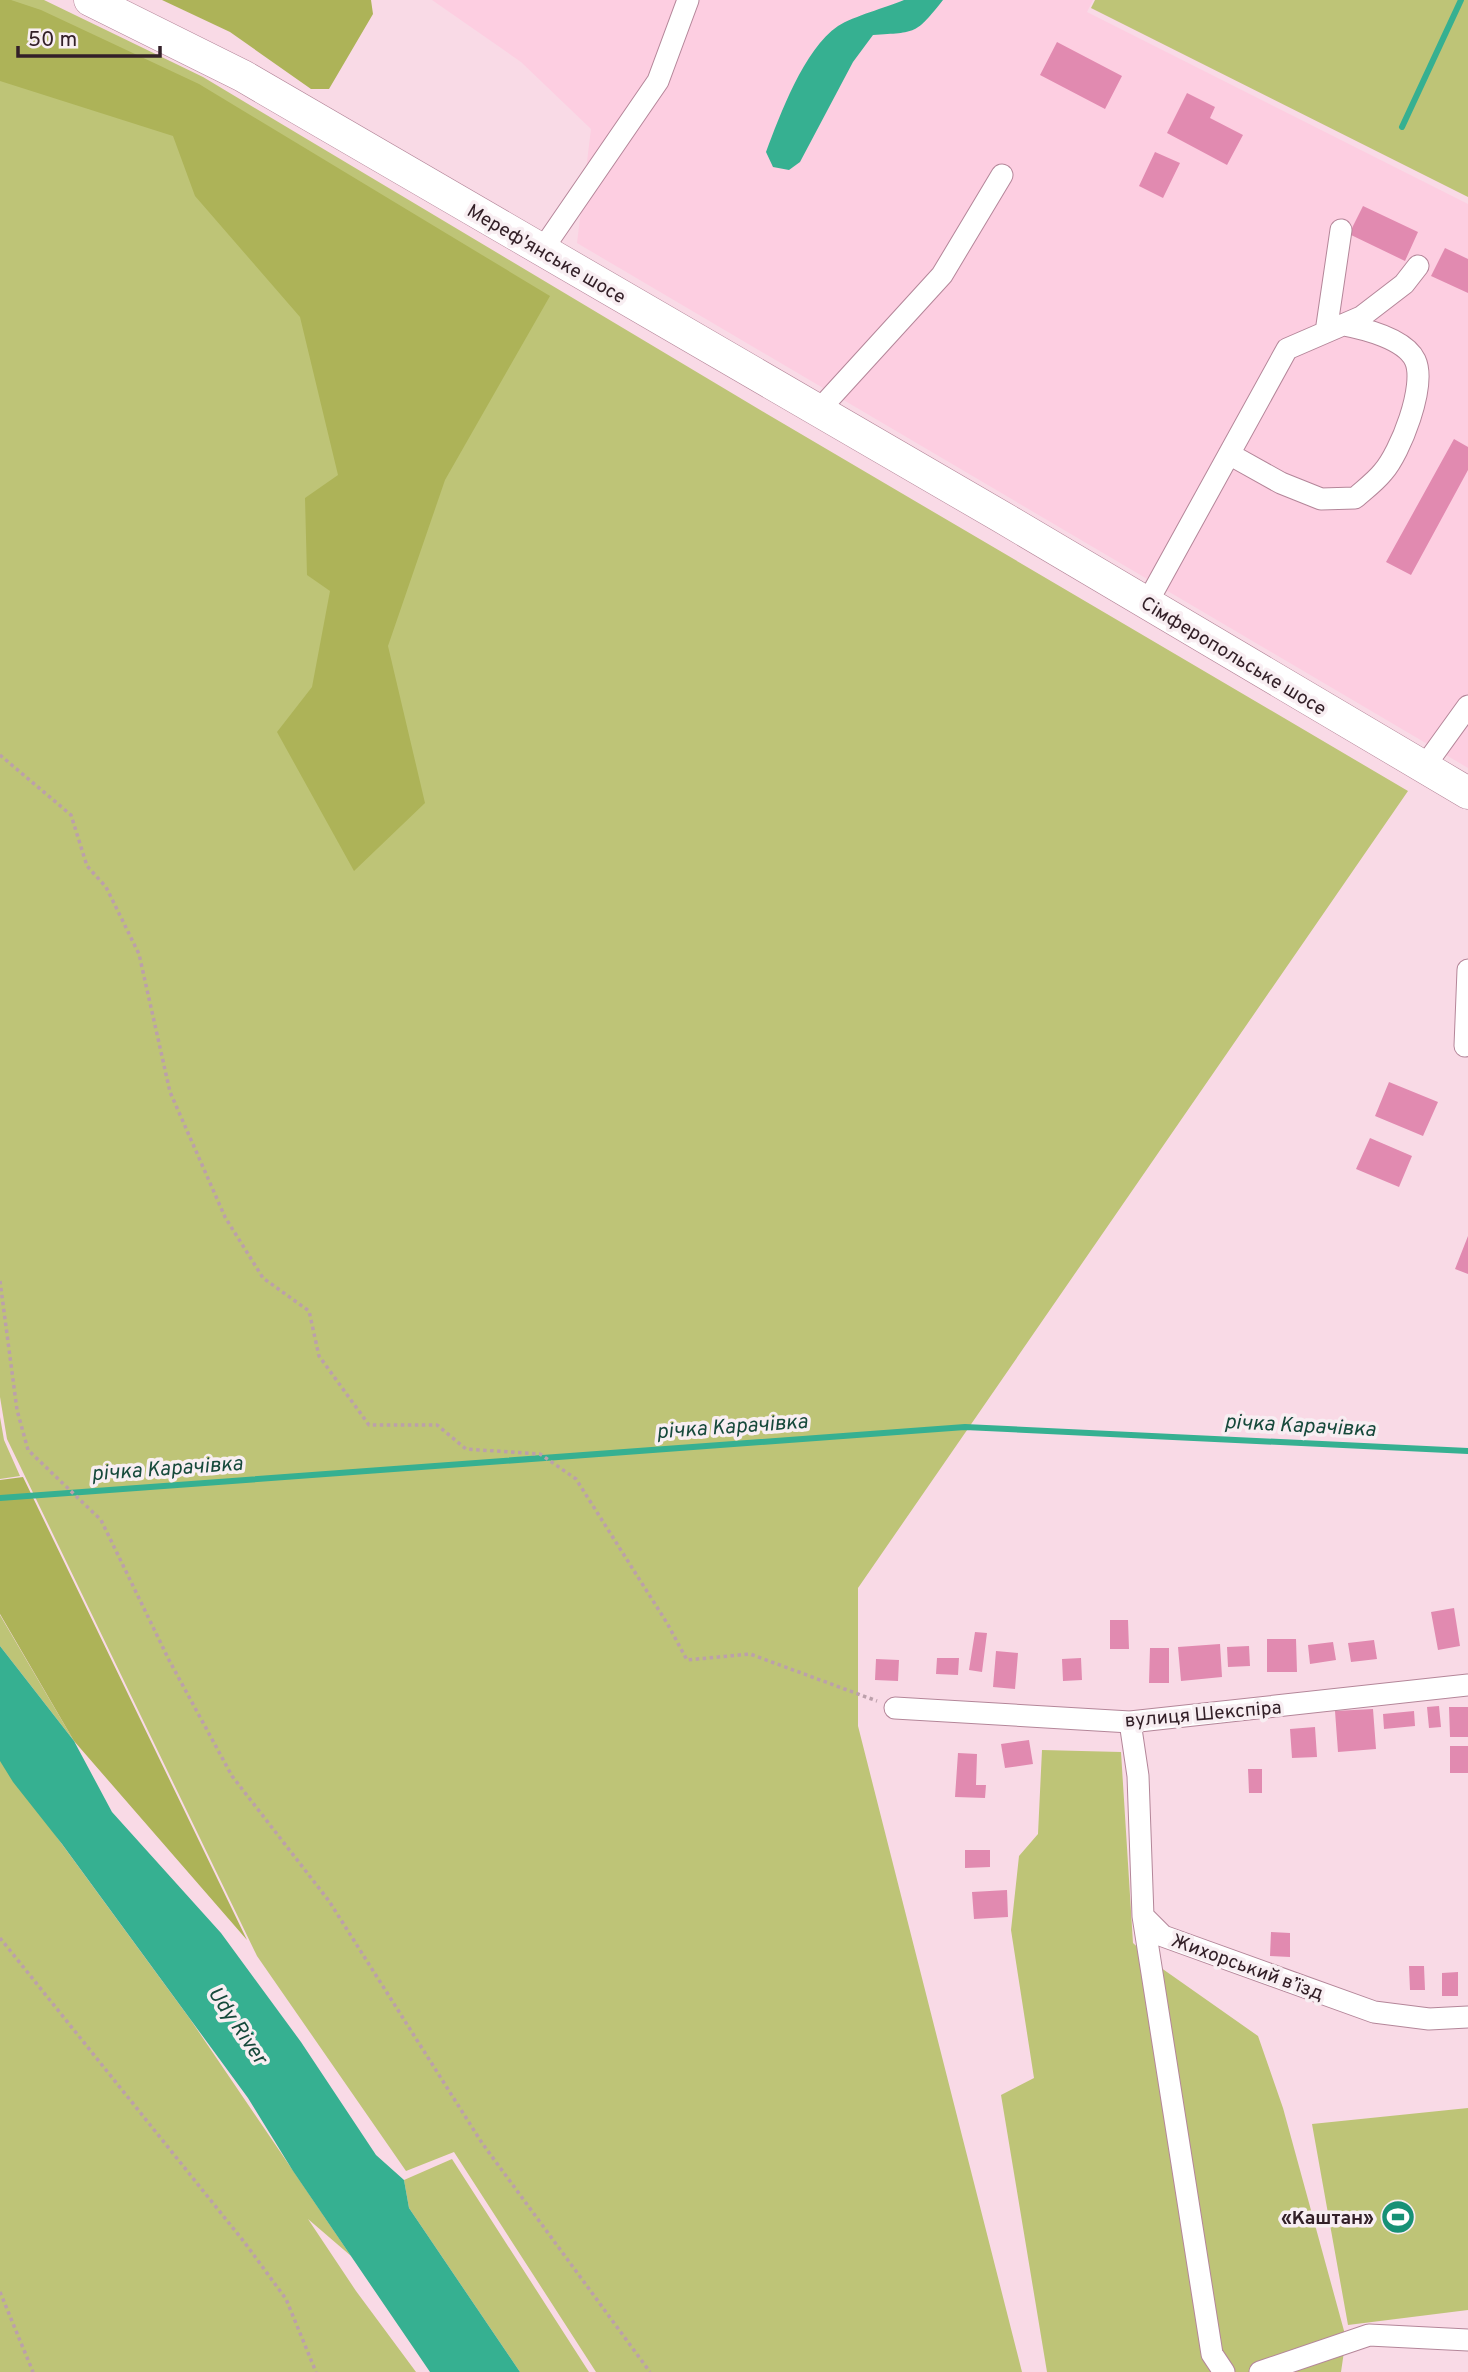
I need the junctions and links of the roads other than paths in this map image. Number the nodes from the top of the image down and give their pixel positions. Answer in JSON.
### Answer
{"nodes":[{"id":1,"x":90,"y":0,"type":"edge"},
{"id":2,"x":688,"y":0,"type":"edge"},
{"id":3,"x":1002,"y":175,"type":"dead end"},
{"id":4,"x":1341,"y":230,"type":"dead end"},
{"id":5,"x":542,"y":250,"type":"junction"},
{"id":6,"x":1418,"y":266,"type":"dead end"},
{"id":7,"x":1335,"y":329,"type":"junction"},
{"id":8,"x":818,"y":411,"type":"junction"},
{"id":9,"x":1229,"y":454,"type":"junction"},
{"id":10,"x":1000,"y":516,"type":"joint"},
{"id":11,"x":1147,"y":603,"type":"junction"},
{"id":12,"x":1468,"y":706,"type":"edge"},
{"id":13,"x":1424,"y":767,"type":"junction"},
{"id":14,"x":1468,"y":793,"type":"edge"},
{"id":15,"x":1468,"y":970,"type":"edge"},
{"id":16,"x":1465,"y":1046,"type":"dead end"},
{"id":17,"x":1468,"y":1685,"type":"edge"},
{"id":18,"x":895,"y":1708,"type":"road end"},
{"id":19,"x":1130,"y":1722,"type":"junction"},
{"id":20,"x":1143,"y":1916,"type":"junction"},
{"id":21,"x":1468,"y":2017,"type":"edge"},
{"id":22,"x":1468,"y":2340,"type":"edge"},
{"id":23,"x":1224,"y":2372,"type":"edge"},
{"id":24,"x":1260,"y":2372,"type":"edge"}],
"edges":[{"from":1,"to":5,"type":"highway","name":"Мереф'янське шосе"},
{"from":2,"to":5,"type":"street"},
{"from":3,"to":8,"type":"street"},
{"from":4,"to":7,"type":"street"},
{"from":5,"to":8,"type":"highway","name":"Мереф'янське шосе"},
{"from":6,"to":7,"type":"street"},
{"from":7,"to":9,"type":"street"},
{"from":7,"to":9,"type":"street"},
{"from":8,"to":10,"type":"highway","name":"Мереф'янське шосе"},
{"from":9,"to":11,"type":"street"},
{"from":10,"to":11,"type":"highway","name":"Сімферопольське шосе"},
{"from":11,"to":13,"type":"highway","name":"Сімферопольське шосе"},
{"from":12,"to":13,"type":"street"},
{"from":13,"to":14,"type":"highway","name":"Сімферопольське шосе"},
{"from":15,"to":16,"type":"street"},
{"from":17,"to":19,"type":"street","name":"вулиця Шекспіра"},
{"from":18,"to":19,"type":"street","name":"вулиця Шекспіра"},
{"from":19,"to":20,"type":"street"},
{"from":20,"to":21,"type":"street","name":"Жихорський в’їзд"},
{"from":20,"to":23,"type":"street"},
{"from":22,"to":24,"type":"street"}]}
